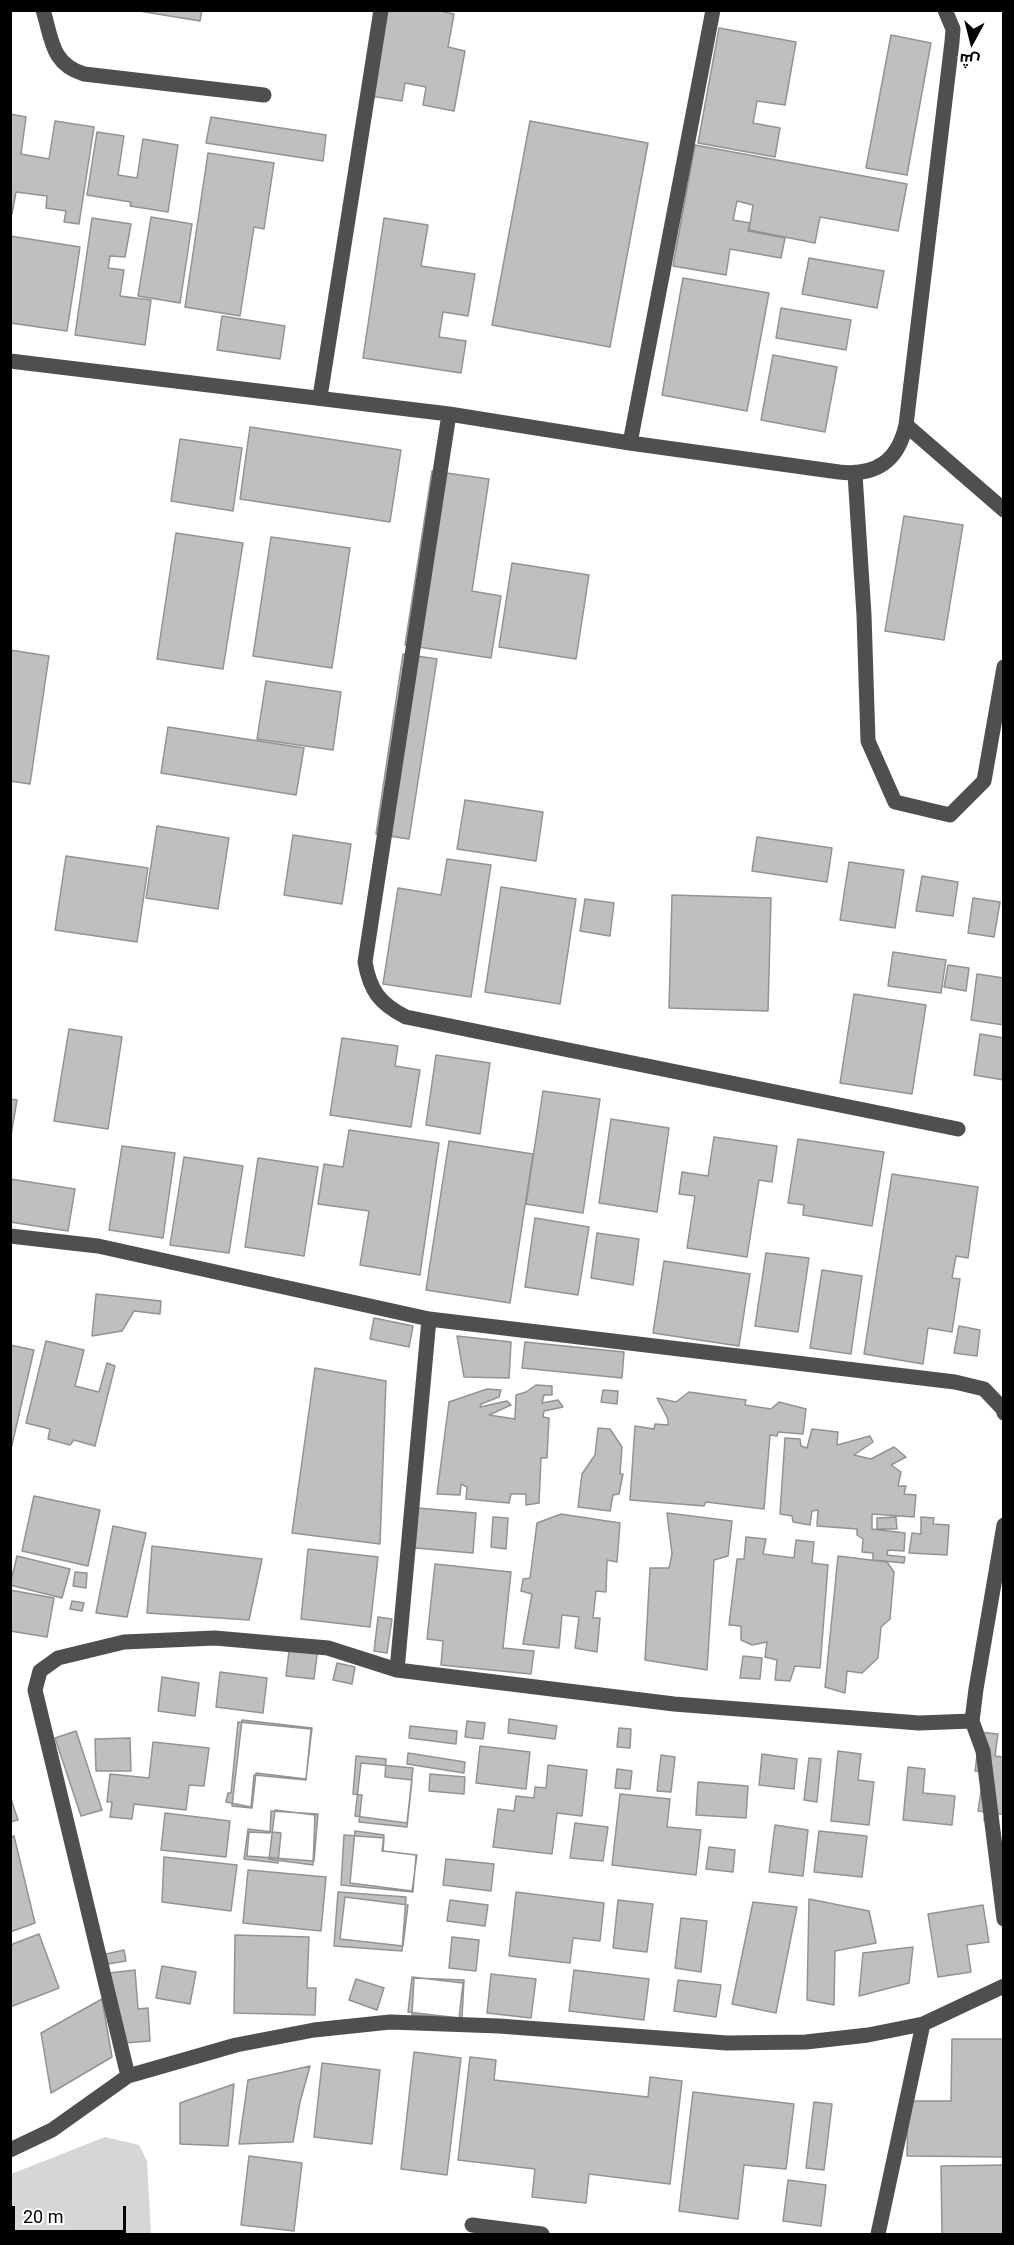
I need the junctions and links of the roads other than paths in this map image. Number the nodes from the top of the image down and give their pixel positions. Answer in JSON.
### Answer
{"nodes":[{"id":1,"x":43,"y":10,"type":"edge"},
{"id":2,"x":381,"y":10,"type":"edge"},
{"id":3,"x":713,"y":10,"type":"edge"},
{"id":4,"x":945,"y":10,"type":"edge"},
{"id":5,"x":264,"y":95,"type":"dead end"},
{"id":6,"x":10,"y":361,"type":"edge"},
{"id":7,"x":320,"y":397,"type":"junction"},
{"id":8,"x":449,"y":414,"type":"junction"},
{"id":9,"x":906,"y":425,"type":"junction"},
{"id":10,"x":630,"y":444,"type":"junction"},
{"id":11,"x":855,"y":474,"type":"junction"},
{"id":12,"x":1004,"y":510,"type":"edge"},
{"id":13,"x":1004,"y":667,"type":"edge"},
{"id":14,"x":958,"y":1129,"type":"dead end"},
{"id":15,"x":10,"y":1236,"type":"edge"},
{"id":16,"x":429,"y":1319,"type":"junction"},
{"id":17,"x":1003,"y":1410,"type":"edge"},
{"id":18,"x":1004,"y":1525,"type":"edge"},
{"id":19,"x":397,"y":1670,"type":"junction"},
{"id":20,"x":972,"y":1720,"type":"junction"},
{"id":21,"x":1004,"y":1919,"type":"edge"},
{"id":22,"x":1004,"y":1986,"type":"edge"},
{"id":23,"x":923,"y":2024,"type":"junction"},
{"id":24,"x":128,"y":2076,"type":"junction"},
{"id":25,"x":10,"y":2150,"type":"edge"},
{"id":26,"x":472,"y":2225,"type":"dead end"},
{"id":27,"x":542,"y":2235,"type":"edge"},
{"id":28,"x":878,"y":2235,"type":"edge"}],
"edges":[{"from":1,"to":5,"type":"street"},
{"from":2,"to":7,"type":"street"},
{"from":3,"to":10,"type":"street"},
{"from":4,"to":9,"type":"street"},
{"from":6,"to":7,"type":"street"},
{"from":7,"to":8,"type":"street"},
{"from":8,"to":10,"type":"street"},
{"from":8,"to":14,"type":"street"},
{"from":9,"to":11,"type":"street"},
{"from":9,"to":12,"type":"street"},
{"from":10,"to":11,"type":"street"},
{"from":11,"to":13,"type":"street"},
{"from":15,"to":16,"type":"street"},
{"from":16,"to":17,"type":"street"},
{"from":16,"to":19,"type":"street"},
{"from":18,"to":20,"type":"street"},
{"from":19,"to":20,"type":"street"},
{"from":19,"to":24,"type":"street"},
{"from":20,"to":21,"type":"street"},
{"from":22,"to":23,"type":"street"},
{"from":23,"to":24,"type":"street"},
{"from":23,"to":28,"type":"street"},
{"from":24,"to":25,"type":"street"},
{"from":26,"to":27,"type":"street"}]}
